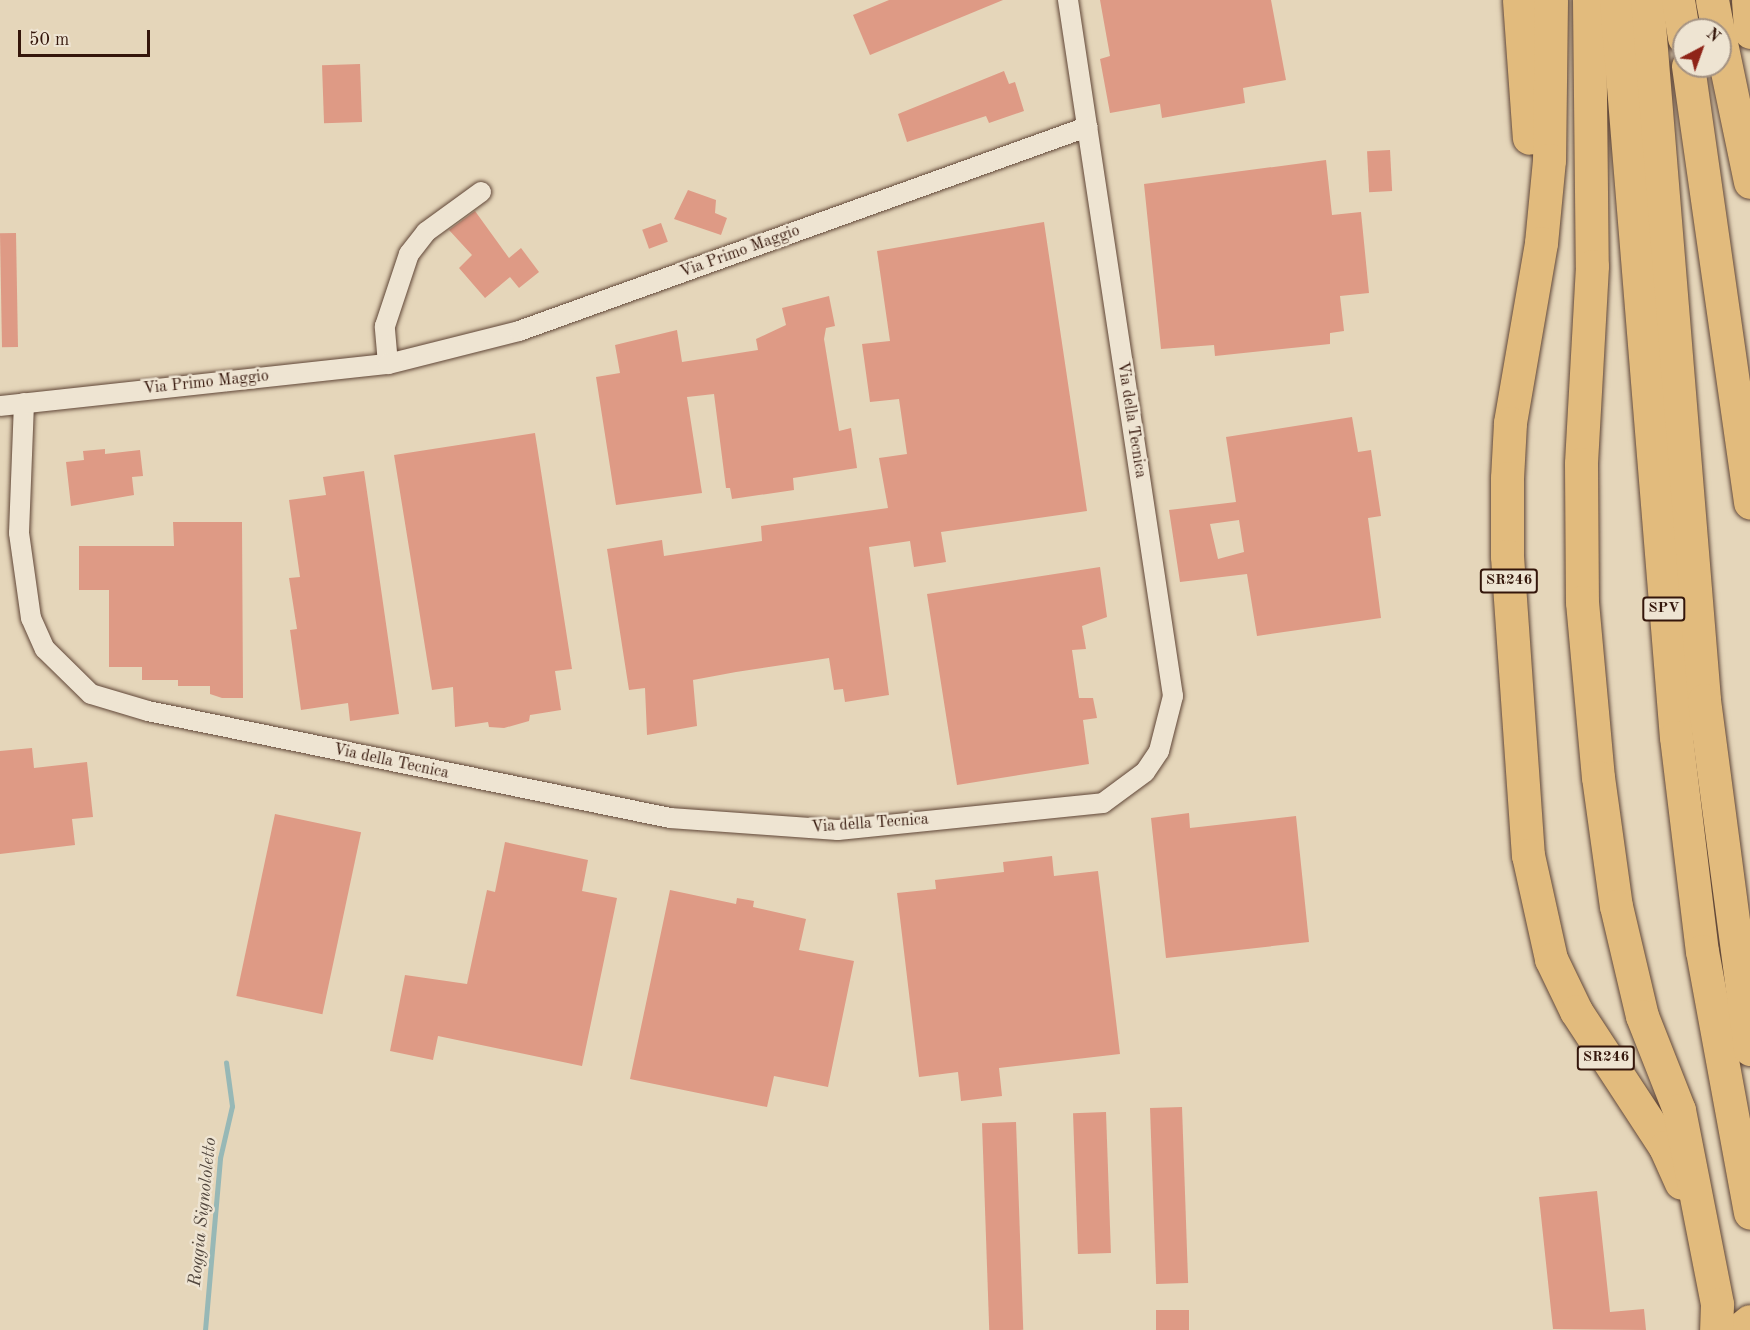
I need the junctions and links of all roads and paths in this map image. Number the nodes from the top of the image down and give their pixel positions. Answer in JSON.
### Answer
{"nodes":[{"id":1,"x":1068,"y":0,"type":"edge"},
{"id":2,"x":1519,"y":0,"type":"edge"},
{"id":3,"x":1551,"y":0,"type":"edge"},
{"id":4,"x":1589,"y":0,"type":"edge"},
{"id":5,"x":1616,"y":0,"type":"edge"},
{"id":6,"x":1647,"y":0,"type":"edge"},
{"id":7,"x":1678,"y":0,"type":"edge"},
{"id":8,"x":1712,"y":0,"type":"edge"},
{"id":9,"x":1748,"y":0,"type":"edge"},
{"id":10,"x":1681,"y":18,"type":"edge"},
{"id":11,"x":1716,"y":18,"type":"edge"},
{"id":12,"x":1750,"y":32,"type":"edge"},
{"id":13,"x":1690,"y":78,"type":"edge"},
{"id":14,"x":1728,"y":78,"type":"edge"},
{"id":15,"x":1087,"y":128,"type":"junction"},
{"id":16,"x":1750,"y":183,"type":"edge"},
{"id":17,"x":481,"y":192,"type":"dead end"},
{"id":18,"x":1528,"y":307,"type":"junction"},
{"id":19,"x":388,"y":364,"type":"junction"},
{"id":20,"x":24,"y":403,"type":"junction"},
{"id":21,"x":0,"y":406,"type":"edge"},
{"id":22,"x":1750,"y":503,"type":"edge"},
{"id":23,"x":1750,"y":1049,"type":"edge"},
{"id":24,"x":1750,"y":1213,"type":"edge"},
{"id":25,"x":1706,"y":1252,"type":"junction"},
{"id":26,"x":1736,"y":1327,"type":"edge"}],
"edges":[{"from":1,"to":15,"type":"street","name":"Via della Tecnica"},
{"from":2,"to":18,"type":"highway"},
{"from":3,"to":18,"type":"highway","number":"SR246"},
{"from":4,"to":25,"type":"highway"},
{"from":5,"to":24,"type":"highway","number":"SPV"},
{"from":6,"to":23,"type":"highway","number":"SPV"},
{"from":7,"to":10,"type":"highway"},
{"from":8,"to":11,"type":"highway"},
{"from":9,"to":12,"type":"highway"},
{"from":13,"to":22,"type":"highway"},
{"from":14,"to":16,"type":"highway"},
{"from":15,"to":19,"type":"street","name":"Via Primo Maggio"},
{"from":15,"to":20,"type":"street","name":"Via della Tecnica"},
{"from":17,"to":19,"type":"street"},
{"from":18,"to":25,"type":"highway","number":"SR246"},
{"from":19,"to":20,"type":"street","name":"Via Primo Maggio"},
{"from":20,"to":21,"type":"street","name":"Via Primo Maggio"},
{"from":25,"to":26,"type":"highway","number":"SR246"}]}
